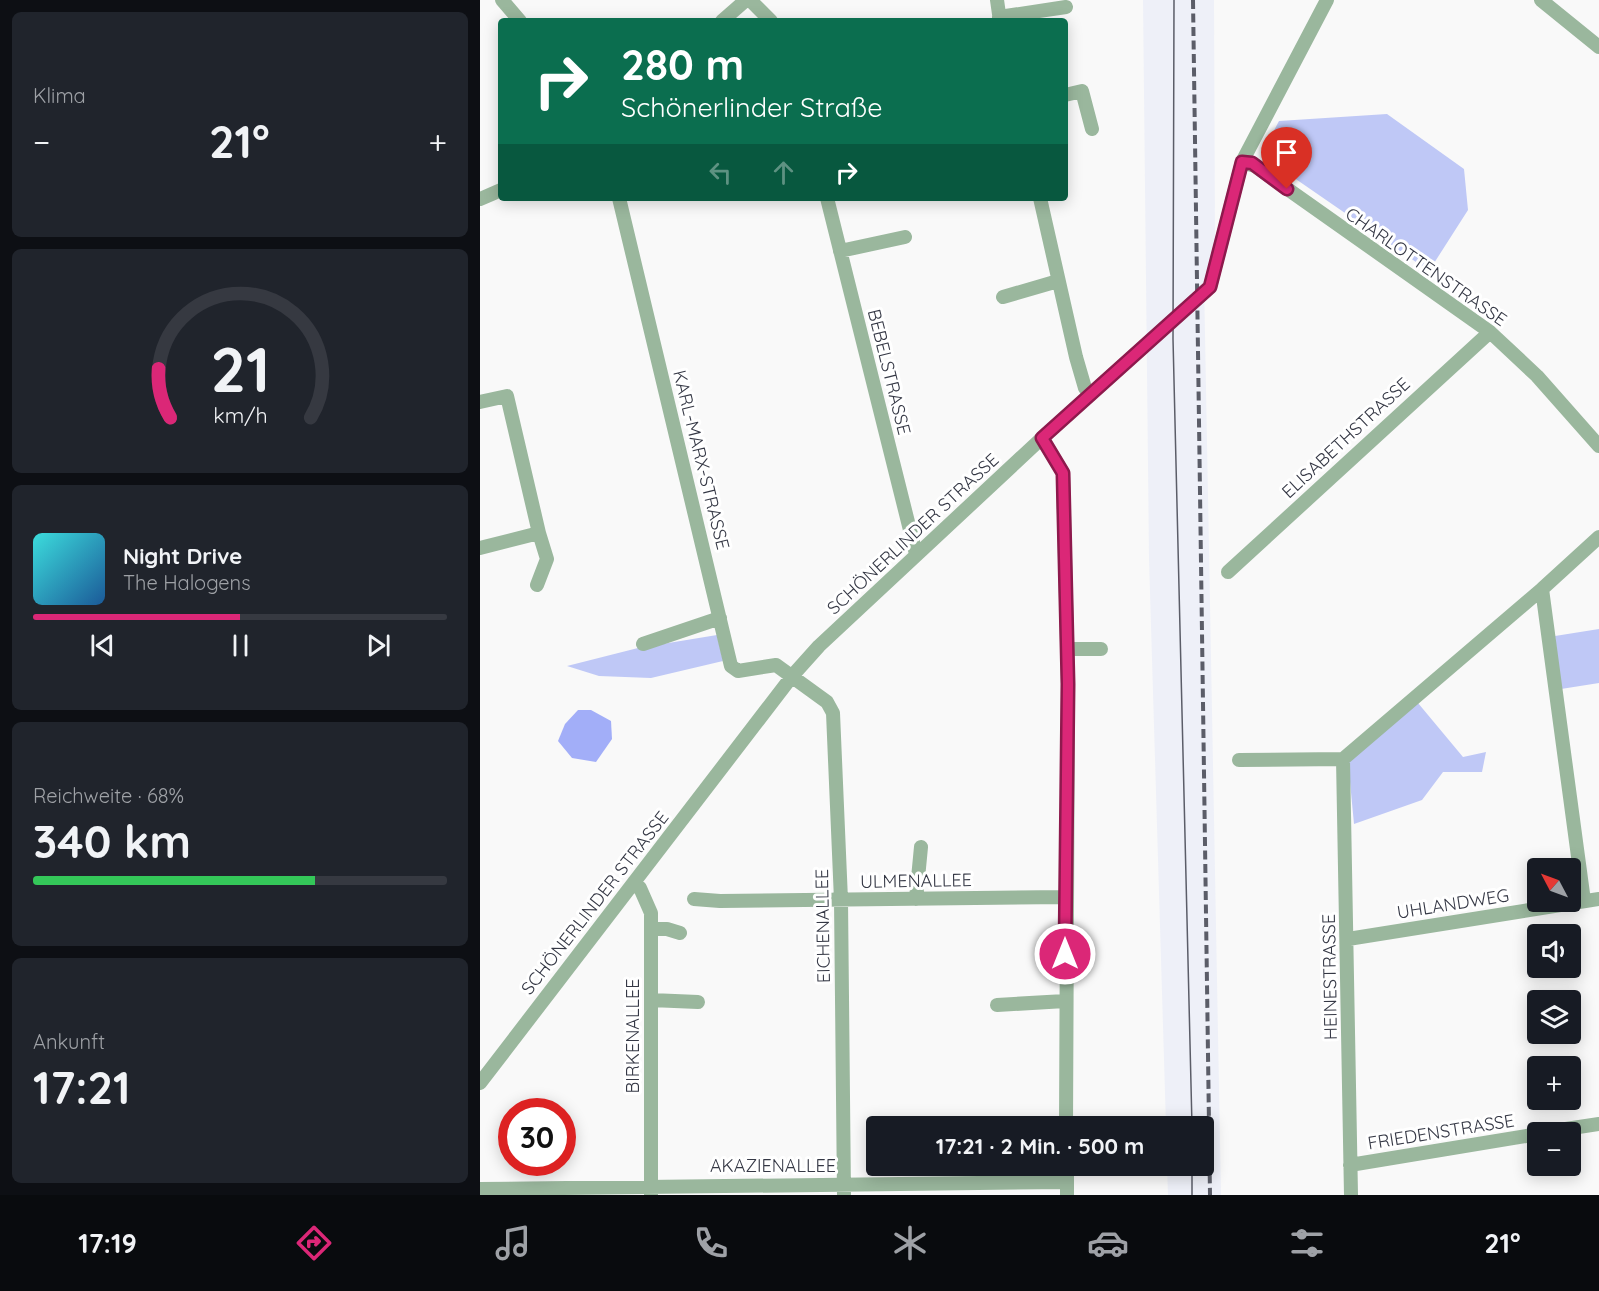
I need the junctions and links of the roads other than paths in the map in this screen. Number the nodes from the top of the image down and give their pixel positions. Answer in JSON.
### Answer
{"nodes":[{"id":1,"x":502,"y":0,"type":"edge"},
{"id":2,"x":748,"y":0,"type":"edge"},
{"id":3,"x":997,"y":0,"type":"edge"},
{"id":4,"x":1327,"y":0,"type":"edge"},
{"id":5,"x":1541,"y":0,"type":"edge"},
{"id":6,"x":1066,"y":7,"type":"dead end"},
{"id":7,"x":517,"y":18,"type":"edge"},
{"id":8,"x":726,"y":18,"type":"edge"},
{"id":9,"x":768,"y":18,"type":"edge"},
{"id":10,"x":1000,"y":18,"type":"edge"},
{"id":11,"x":1006,"y":18,"type":"edge"},
{"id":12,"x":1599,"y":47,"type":"edge"},
{"id":13,"x":1068,"y":94,"type":"edge"},
{"id":14,"x":1092,"y":129,"type":"dead end"},
{"id":15,"x":1242,"y":162,"type":"junction"},
{"id":16,"x":498,"y":191,"type":"edge"},
{"id":17,"x":480,"y":199,"type":"edge"},
{"id":18,"x":620,"y":201,"type":"edge"},
{"id":19,"x":828,"y":201,"type":"edge"},
{"id":20,"x":1041,"y":201,"type":"edge"},
{"id":21,"x":905,"y":237,"type":"dead end"},
{"id":22,"x":840,"y":251,"type":"junction"},
{"id":23,"x":1058,"y":281,"type":"junction"},
{"id":24,"x":1003,"y":297,"type":"dead end"},
{"id":25,"x":1490,"y":332,"type":"junction"},
{"id":26,"x":1090,"y":395,"type":"junction"},
{"id":27,"x":480,"y":402,"type":"edge"},
{"id":28,"x":1042,"y":438,"type":"junction"},
{"id":29,"x":1599,"y":446,"type":"edge"},
{"id":30,"x":539,"y":533,"type":"junction"},
{"id":31,"x":1599,"y":537,"type":"edge"},
{"id":32,"x":480,"y":548,"type":"edge"},
{"id":33,"x":916,"y":554,"type":"junction"},
{"id":34,"x":1228,"y":572,"type":"dead end"},
{"id":35,"x":537,"y":585,"type":"dead end"},
{"id":36,"x":1542,"y":589,"type":"junction"},
{"id":37,"x":720,"y":618,"type":"junction"},
{"id":38,"x":644,"y":644,"type":"dead end"},
{"id":39,"x":1067,"y":649,"type":"junction"},
{"id":40,"x":1101,"y":649,"type":"dead end"},
{"id":41,"x":793,"y":675,"type":"junction"},
{"id":42,"x":1343,"y":759,"type":"junction"},
{"id":43,"x":1239,"y":760,"type":"dead end"},
{"id":44,"x":921,"y":848,"type":"dead end"},
{"id":45,"x":634,"y":882,"type":"junction"},
{"id":46,"x":1065,"y":897,"type":"junction"},
{"id":47,"x":694,"y":899,"type":"dead end"},
{"id":48,"x":916,"y":899,"type":"junction"},
{"id":49,"x":1599,"y":899,"type":"edge"},
{"id":50,"x":841,"y":900,"type":"junction"},
{"id":51,"x":1584,"y":901,"type":"junction"},
{"id":52,"x":651,"y":929,"type":"junction"},
{"id":53,"x":680,"y":933,"type":"dead end"},
{"id":54,"x":1348,"y":939,"type":"junction"},
{"id":55,"x":651,"y":1000,"type":"junction"},
{"id":56,"x":1065,"y":1001,"type":"junction"},
{"id":57,"x":698,"y":1002,"type":"dead end"},
{"id":58,"x":997,"y":1005,"type":"dead end"},
{"id":59,"x":480,"y":1083,"type":"edge"},
{"id":60,"x":1066,"y":1116,"type":"edge"},
{"id":61,"x":1599,"y":1124,"type":"edge"},
{"id":62,"x":1581,"y":1127,"type":"edge"},
{"id":63,"x":1527,"y":1136,"type":"edge"},
{"id":64,"x":1350,"y":1165,"type":"junction"},
{"id":65,"x":480,"y":1189,"type":"edge"},
{"id":66,"x":844,"y":1189,"type":"edge"},
{"id":67,"x":1067,"y":1189,"type":"edge"},
{"id":68,"x":651,"y":1190,"type":"edge"},
{"id":69,"x":1351,"y":1195,"type":"edge"}],
"edges":[{"from":1,"to":7,"type":"street"},
{"from":2,"to":8,"type":"street"},
{"from":2,"to":9,"type":"street"},
{"from":3,"to":10,"type":"street"},
{"from":4,"to":15,"type":"street","name":"SCHÖNERLINDER STRASSE"},
{"from":5,"to":12,"type":"street"},
{"from":6,"to":11,"type":"street"},
{"from":13,"to":14,"type":"street"},
{"from":15,"to":25,"type":"street","name":"CHARLOTTENSTRASSE"},
{"from":15,"to":26,"type":"street","name":"SCHÖNERLINDER STRASSE"},
{"from":16,"to":17,"type":"street"},
{"from":18,"to":37,"type":"street","name":"KARL-MARX-STRASSE"},
{"from":19,"to":22,"type":"street","name":"BEBELSTRASSE"},
{"from":20,"to":23,"type":"street"},
{"from":21,"to":22,"type":"street"},
{"from":22,"to":33,"type":"street","name":"BEBELSTRASSE"},
{"from":23,"to":24,"type":"street"},
{"from":23,"to":26,"type":"street"},
{"from":25,"to":29,"type":"street","name":"CHARLOTTENSTRASSE"},
{"from":25,"to":34,"type":"street","name":"ELISABETHSTRASSE"},
{"from":26,"to":28,"type":"street","name":"SCHÖNERLINDER STRASSE"},
{"from":27,"to":30,"type":"street"},
{"from":28,"to":33,"type":"street","name":"SCHÖNERLINDER STRASSE"},
{"from":28,"to":39,"type":"street"},
{"from":30,"to":32,"type":"street"},
{"from":30,"to":35,"type":"street"},
{"from":31,"to":36,"type":"street"},
{"from":33,"to":41,"type":"street","name":"SCHÖNERLINDER STRASSE"},
{"from":36,"to":42,"type":"street"},
{"from":36,"to":51,"type":"street"},
{"from":37,"to":38,"type":"street"},
{"from":37,"to":41,"type":"street","name":"KARL-MARX-STRASSE"},
{"from":39,"to":40,"type":"street"},
{"from":39,"to":46,"type":"street"},
{"from":41,"to":45,"type":"street","name":"SCHÖNERLINDER STRASSE"},
{"from":41,"to":50,"type":"street","name":"EICHENALLEE"},
{"from":42,"to":43,"type":"street"},
{"from":42,"to":54,"type":"street","name":"HEINESTRASSE"},
{"from":44,"to":48,"type":"street"},
{"from":45,"to":52,"type":"street","name":"BIRKENALLEE"},
{"from":45,"to":59,"type":"street","name":"SCHÖNERLINDER STRASSE"},
{"from":46,"to":48,"type":"street","name":"ULMENALLEE"},
{"from":46,"to":56,"type":"street"},
{"from":47,"to":50,"type":"street","name":"ULMENALLEE"},
{"from":48,"to":50,"type":"street","name":"ULMENALLEE"},
{"from":49,"to":51,"type":"street","name":"UHLANDWEG"},
{"from":50,"to":66,"type":"street","name":"EICHENALLEE"},
{"from":51,"to":54,"type":"street","name":"UHLANDWEG"},
{"from":52,"to":53,"type":"street"},
{"from":52,"to":55,"type":"street","name":"BIRKENALLEE"},
{"from":54,"to":64,"type":"street","name":"HEINESTRASSE"},
{"from":55,"to":57,"type":"street"},
{"from":55,"to":68,"type":"street","name":"BIRKENALLEE"},
{"from":56,"to":58,"type":"street"},
{"from":56,"to":60,"type":"street"},
{"from":61,"to":62,"type":"street"},
{"from":63,"to":64,"type":"street","name":"FRIEDENSTRASSE"},
{"from":64,"to":69,"type":"street","name":"HEINESTRASSE"},
{"from":65,"to":68,"type":"street","name":"AKAZIENALLEE"},
{"from":66,"to":67,"type":"street","name":"AKAZIENALLEE"},
{"from":66,"to":68,"type":"street","name":"AKAZIENALLEE"}]}
